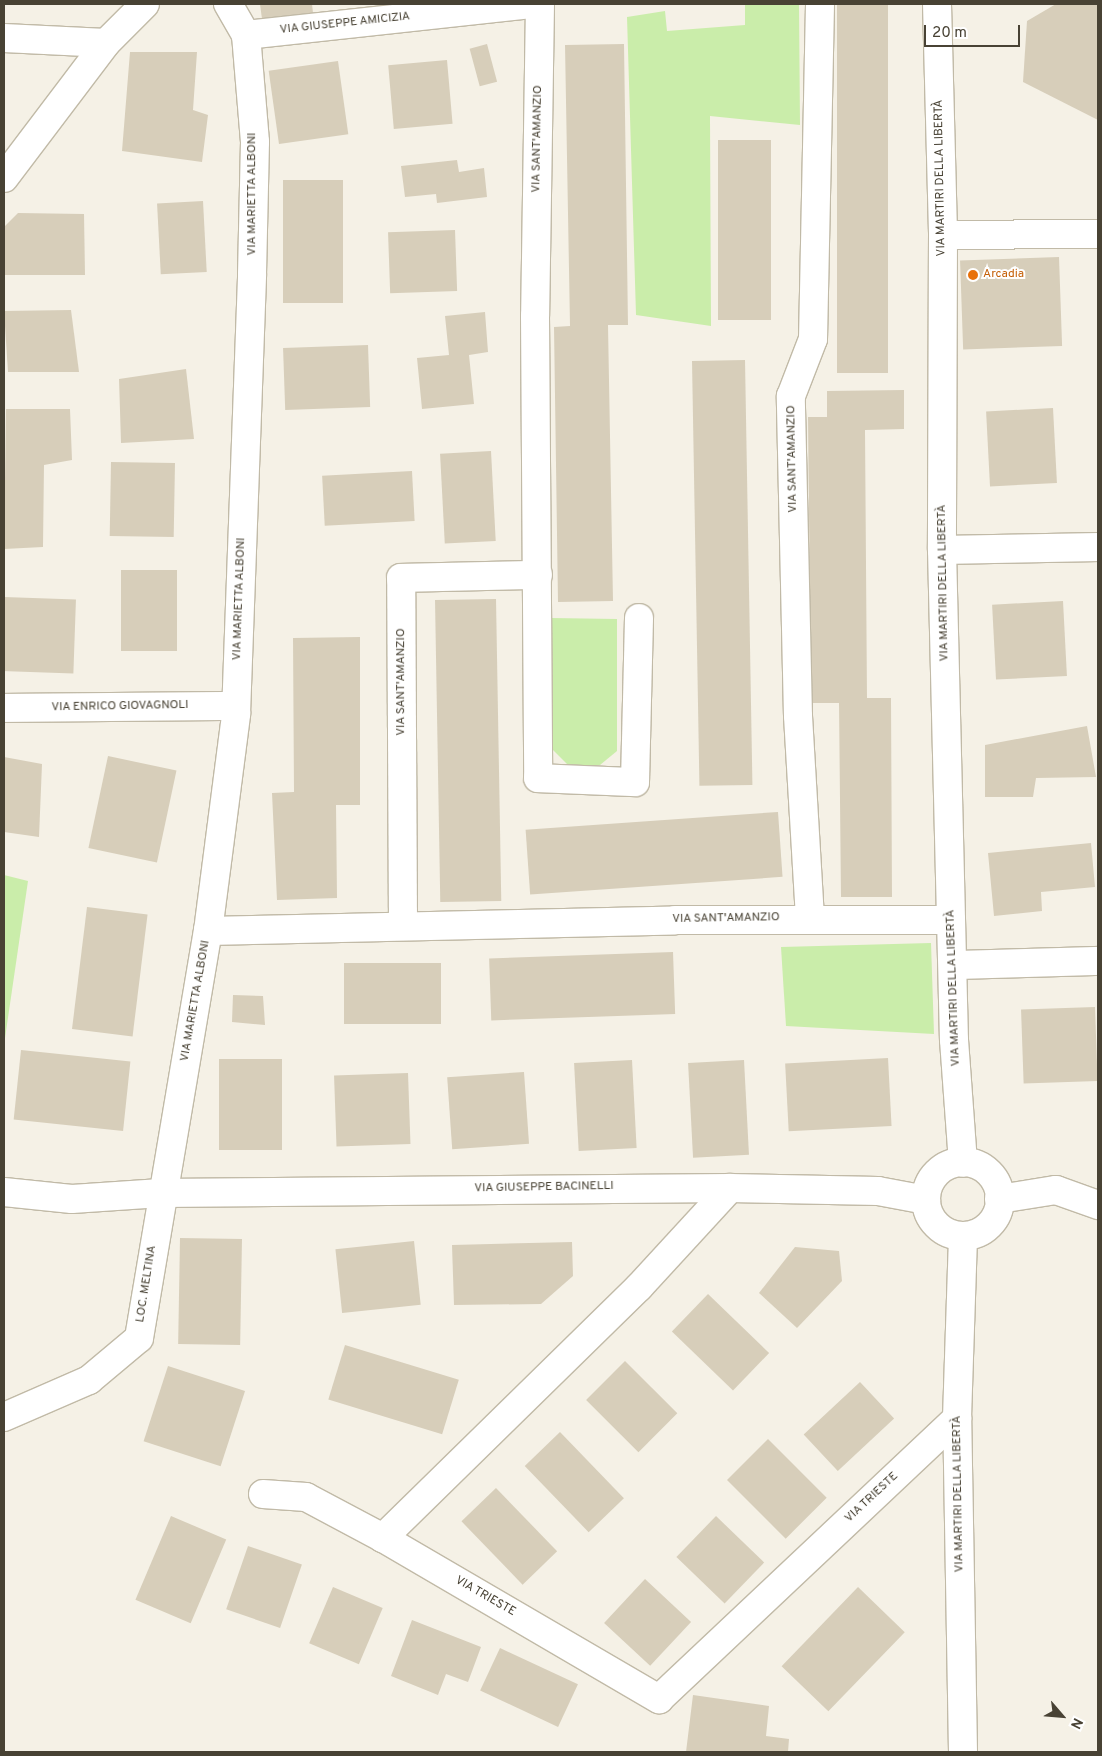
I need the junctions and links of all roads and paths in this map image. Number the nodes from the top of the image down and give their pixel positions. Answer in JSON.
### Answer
{"nodes":[{"id":1,"x":145,"y":4,"type":"edge"},
{"id":2,"x":228,"y":4,"type":"edge"},
{"id":3,"x":533,"y":4,"type":"edge"},
{"id":4,"x":540,"y":4,"type":"edge"},
{"id":5,"x":820,"y":4,"type":"edge"},
{"id":6,"x":937,"y":4,"type":"edge"},
{"id":7,"x":246,"y":35,"type":"junction"},
{"id":8,"x":4,"y":38,"type":"edge"},
{"id":9,"x":106,"y":43,"type":"junction"},
{"id":10,"x":4,"y":178,"type":"edge"},
{"id":11,"x":1098,"y":234,"type":"edge"},
{"id":12,"x":943,"y":235,"type":"junction"},
{"id":13,"x":1098,"y":546,"type":"edge"},
{"id":14,"x":942,"y":550,"type":"junction"},
{"id":15,"x":538,"y":575,"type":"junction"},
{"id":16,"x":638,"y":618,"type":"dead end"},
{"id":17,"x":236,"y":706,"type":"junction"},
{"id":18,"x":4,"y":708,"type":"edge"},
{"id":19,"x":810,"y":918,"type":"junction"},
{"id":20,"x":951,"y":920,"type":"junction"},
{"id":21,"x":403,"y":924,"type":"junction"},
{"id":22,"x":208,"y":930,"type":"junction"},
{"id":23,"x":1098,"y":961,"type":"edge"},
{"id":24,"x":954,"y":965,"type":"junction"},
{"id":25,"x":962,"y":1162,"type":"junction"},
{"id":26,"x":730,"y":1188,"type":"junction"},
{"id":27,"x":4,"y":1192,"type":"edge"},
{"id":28,"x":161,"y":1193,"type":"junction"},
{"id":29,"x":999,"y":1199,"type":"junction"},
{"id":30,"x":926,"y":1200,"type":"junction"},
{"id":31,"x":1098,"y":1205,"type":"edge"},
{"id":32,"x":964,"y":1236,"type":"junction"},
{"id":33,"x":4,"y":1417,"type":"edge"},
{"id":34,"x":957,"y":1418,"type":"junction"},
{"id":35,"x":263,"y":1494,"type":"dead end"},
{"id":36,"x":383,"y":1538,"type":"junction"},
{"id":37,"x":963,"y":1752,"type":"edge"}],
"edges":[{"from":1,"to":9,"type":"street"},
{"from":2,"to":7,"type":"street","name":"VIA MARIETTA ALBONI"},
{"from":3,"to":7,"type":"street","name":"VIA GIUSEPPE AMICIZIA"},
{"from":4,"to":15,"type":"street","name":"VIA SANT'AMANZIO"},
{"from":5,"to":19,"type":"street","name":"VIA SANT'AMANZIO"},
{"from":6,"to":12,"type":"street","name":"VIA MARTIRI DELLA LIBERTÀ"},
{"from":7,"to":17,"type":"street","name":"VIA MARIETTA ALBONI"},
{"from":8,"to":9,"type":"street"},
{"from":9,"to":10,"type":"street"},
{"from":11,"to":12,"type":"street"},
{"from":12,"to":14,"type":"street","name":"VIA MARTIRI DELLA LIBERTÀ"},
{"from":13,"to":14,"type":"street"},
{"from":14,"to":20,"type":"street","name":"VIA MARTIRI DELLA LIBERTÀ"},
{"from":15,"to":16,"type":"street","name":"VIA SANT'AMANZIO"},
{"from":15,"to":21,"type":"street","name":"VIA SANT'AMANZIO"},
{"from":17,"to":18,"type":"street","name":"VIA ENRICO GIOVAGNOLI"},
{"from":17,"to":22,"type":"street","name":"VIA MARIETTA ALBONI"},
{"from":19,"to":20,"type":"street","name":"VIA SANT'AMANZIO"},
{"from":19,"to":21,"type":"street","name":"VIA SANT'AMANZIO"},
{"from":20,"to":24,"type":"street","name":"VIA MARTIRI DELLA LIBERTÀ"},
{"from":21,"to":22,"type":"street","name":"VIA SANT'AMANZIO"},
{"from":22,"to":28,"type":"street","name":"VIA MARIETTA ALBONI"},
{"from":23,"to":24,"type":"street"},
{"from":24,"to":25,"type":"street","name":"VIA MARTIRI DELLA LIBERTÀ"},
{"from":25,"to":29,"type":"street"},
{"from":25,"to":30,"type":"street"},
{"from":26,"to":28,"type":"street","name":"VIA GIUSEPPE BACINELLI"},
{"from":26,"to":30,"type":"street","name":"VIA GIUSEPPE BACINELLI"},
{"from":26,"to":36,"type":"street"},
{"from":27,"to":28,"type":"street","name":"VIA GIUSEPPE BACINELLI"},
{"from":28,"to":33,"type":"street","name":"LOC. MELTINA"},
{"from":29,"to":31,"type":"street"},
{"from":29,"to":32,"type":"street"},
{"from":30,"to":32,"type":"street"},
{"from":32,"to":34,"type":"street","name":"VIA MARTIRI DELLA LIBERTÀ"},
{"from":34,"to":36,"type":"street","name":"VIA TRIESTE"},
{"from":34,"to":37,"type":"street","name":"VIA MARTIRI DELLA LIBERTÀ"},
{"from":35,"to":36,"type":"street"}]}
